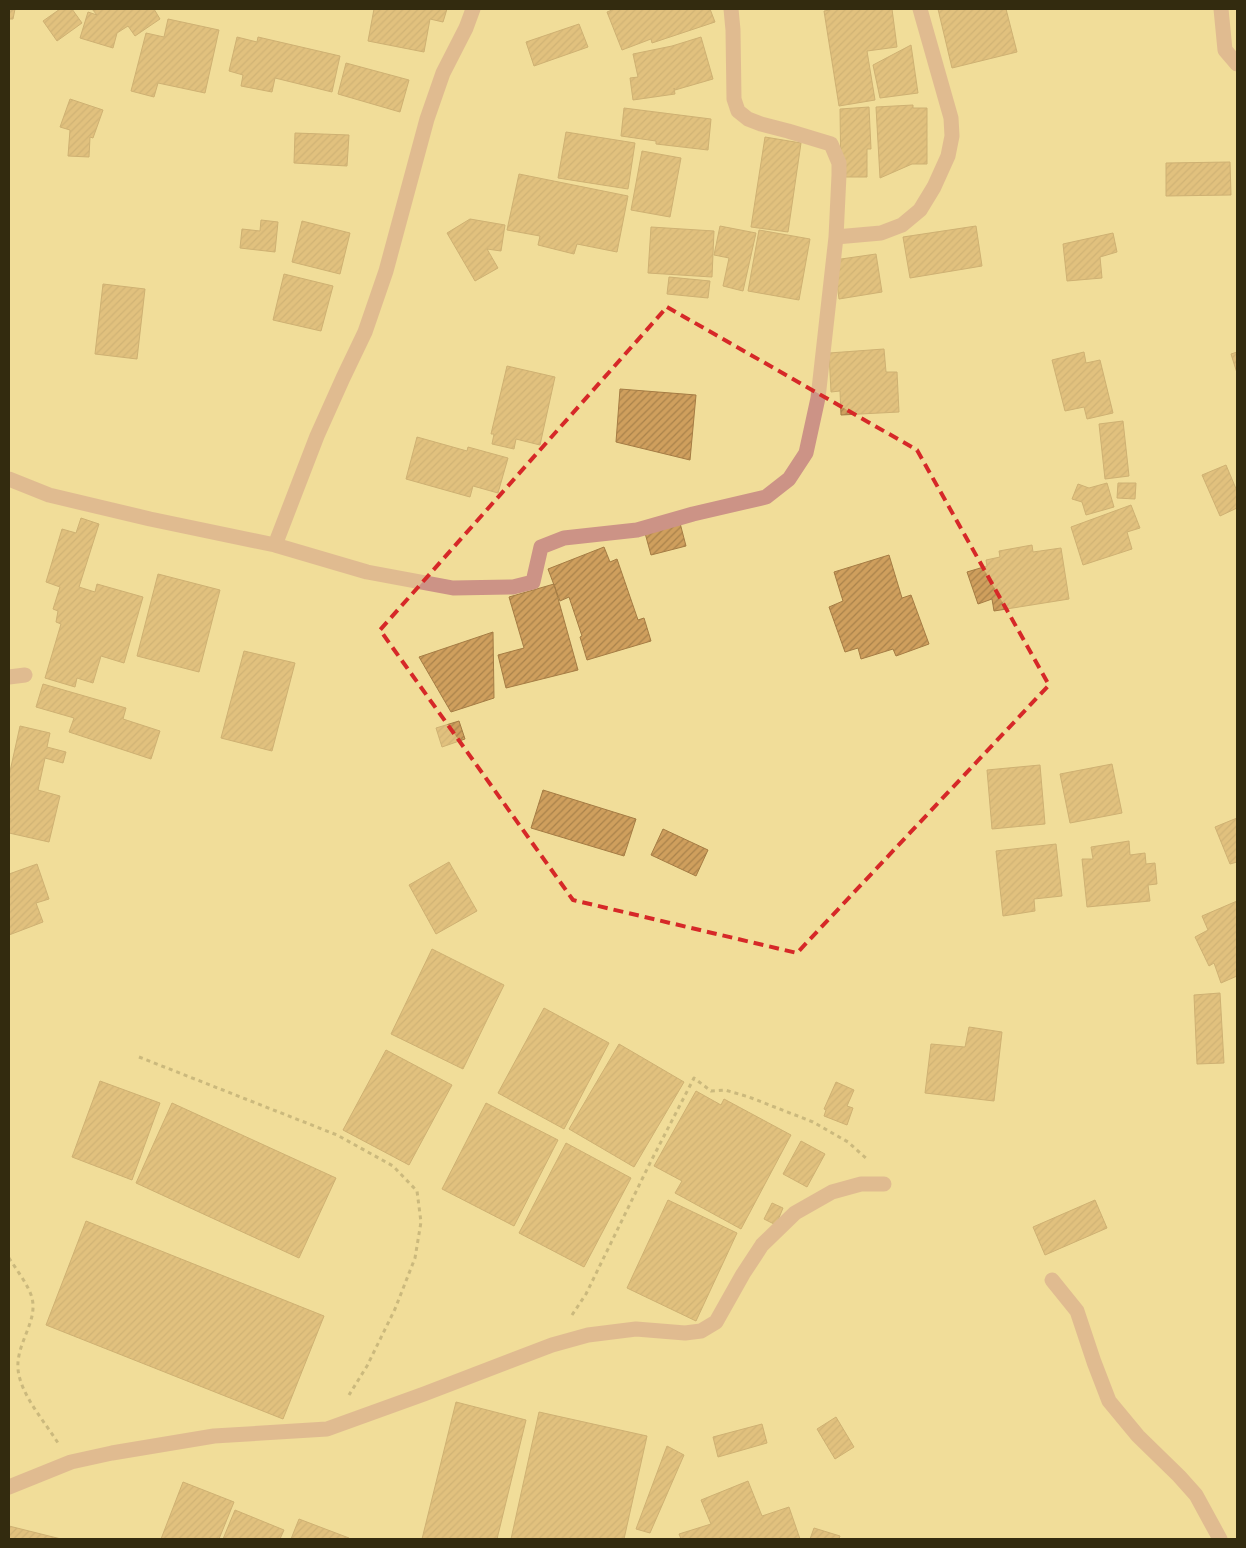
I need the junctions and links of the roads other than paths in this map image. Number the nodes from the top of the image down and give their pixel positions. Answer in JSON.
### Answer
{"nodes":[{"id":1,"x":473,"y":9,"type":"edge"},
{"id":2,"x":730,"y":9,"type":"edge"},
{"id":3,"x":920,"y":9,"type":"edge"},
{"id":4,"x":1221,"y":9,"type":"edge"},
{"id":5,"x":1237,"y":64,"type":"edge"},
{"id":6,"x":836,"y":237,"type":"junction"},
{"id":7,"x":9,"y":479,"type":"edge"},
{"id":8,"x":275,"y":545,"type":"junction"},
{"id":9,"x":25,"y":675,"type":"dead end"},
{"id":10,"x":9,"y":677,"type":"edge"},
{"id":11,"x":884,"y":1184,"type":"road end"},
{"id":12,"x":1052,"y":1280,"type":"dead end"},
{"id":13,"x":9,"y":1487,"type":"edge"},
{"id":14,"x":1220,"y":1539,"type":"edge"}],
"edges":[{"from":1,"to":8,"type":"street"},
{"from":2,"to":6,"type":"street"},
{"from":3,"to":6,"type":"street"},
{"from":4,"to":5,"type":"street"},
{"from":6,"to":8,"type":"street"},
{"from":7,"to":8,"type":"street"},
{"from":9,"to":10,"type":"street"},
{"from":11,"to":13,"type":"street"},
{"from":12,"to":14,"type":"street"}]}
